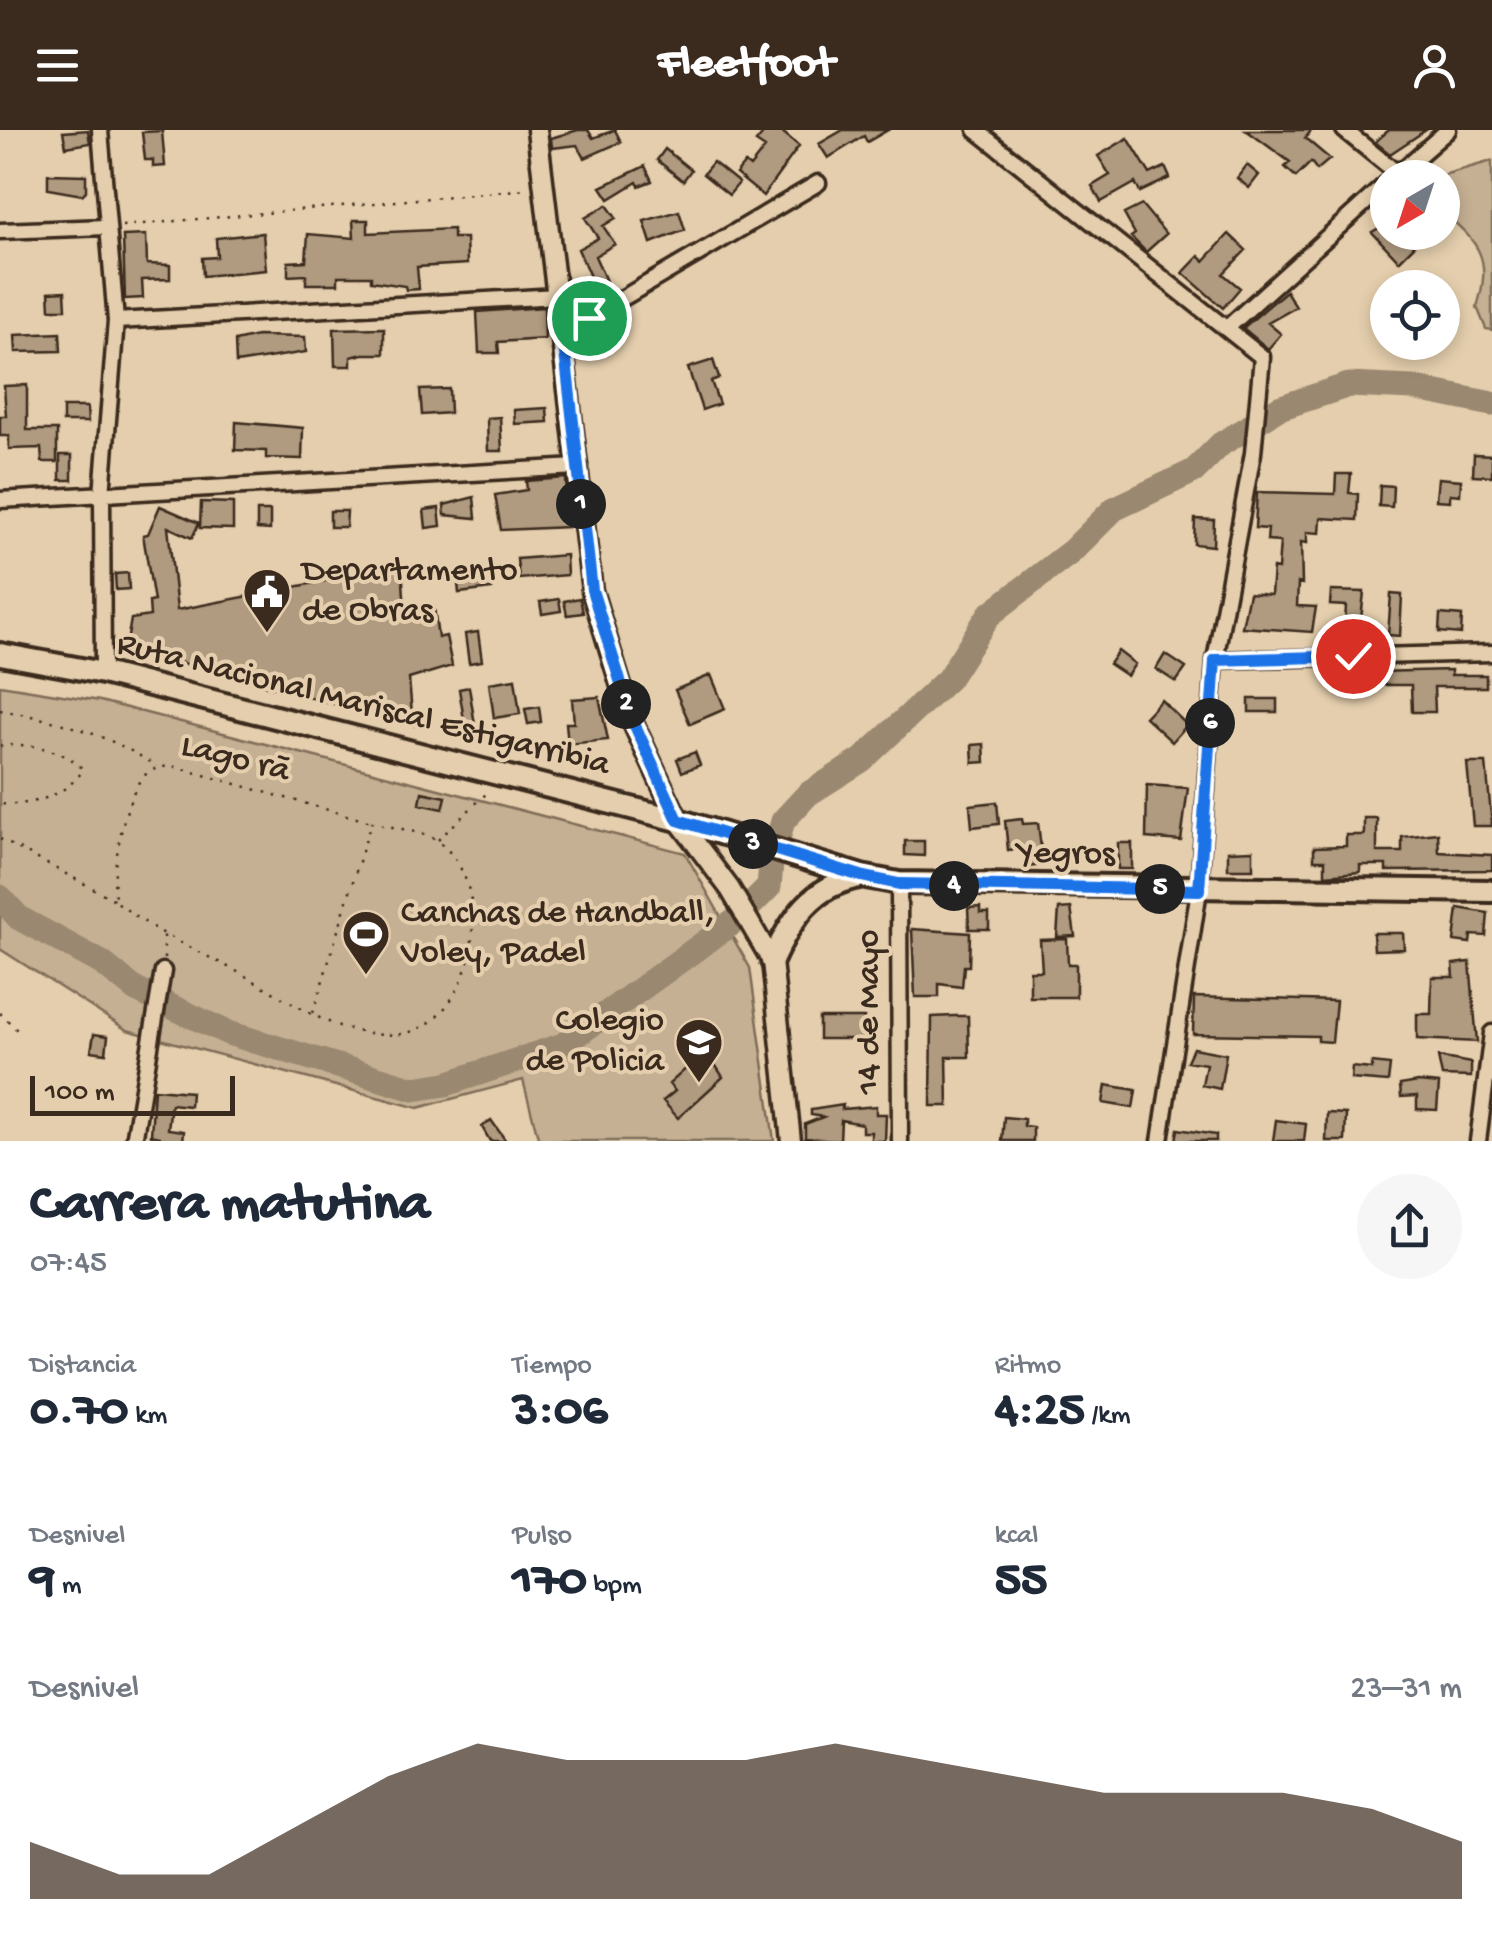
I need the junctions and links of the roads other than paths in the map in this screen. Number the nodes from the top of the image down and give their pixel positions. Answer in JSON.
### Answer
{"nodes":[{"id":1,"x":100,"y":130,"type":"edge"},
{"id":2,"x":538,"y":130,"type":"edge"},
{"id":3,"x":976,"y":130,"type":"edge"},
{"id":4,"x":1344,"y":130,"type":"edge"},
{"id":5,"x":1448,"y":130,"type":"edge"},
{"id":6,"x":1374,"y":160,"type":"edge"},
{"id":7,"x":1413,"y":160,"type":"edge"},
{"id":8,"x":818,"y":182,"type":"dead end"},
{"id":9,"x":1370,"y":198,"type":"edge"},
{"id":10,"x":106,"y":227,"type":"junction"},
{"id":11,"x":0,"y":231,"type":"edge"},
{"id":12,"x":558,"y":296,"type":"junction"},
{"id":13,"x":116,"y":321,"type":"junction"},
{"id":14,"x":562,"y":326,"type":"junction"},
{"id":15,"x":1228,"y":327,"type":"junction"},
{"id":16,"x":576,"y":467,"type":"junction"},
{"id":17,"x":102,"y":494,"type":"junction"},
{"id":18,"x":0,"y":500,"type":"edge"},
{"id":19,"x":1492,"y":653,"type":"edge"},
{"id":20,"x":0,"y":654,"type":"edge"},
{"id":21,"x":1215,"y":660,"type":"junction"},
{"id":22,"x":103,"y":673,"type":"junction"},
{"id":23,"x":678,"y":820,"type":"junction"},
{"id":24,"x":823,"y":864,"type":"joint"},
{"id":25,"x":861,"y":876,"type":"junction"},
{"id":26,"x":899,"y":884,"type":"junction"},
{"id":27,"x":1199,"y":890,"type":"junction"},
{"id":28,"x":1492,"y":892,"type":"edge"},
{"id":29,"x":772,"y":960,"type":"junction"},
{"id":30,"x":164,"y":970,"type":"road end"},
{"id":31,"x":1492,"y":1032,"type":"edge"},
{"id":32,"x":134,"y":1141,"type":"edge"},
{"id":33,"x":791,"y":1141,"type":"edge"},
{"id":34,"x":900,"y":1141,"type":"edge"},
{"id":35,"x":1160,"y":1141,"type":"edge"},
{"id":36,"x":1478,"y":1141,"type":"edge"}],
"edges":[{"from":1,"to":10,"type":"street"},
{"from":2,"to":12,"type":"street"},
{"from":3,"to":15,"type":"street"},
{"from":4,"to":6,"type":"street"},
{"from":5,"to":7,"type":"street"},
{"from":8,"to":14,"type":"street"},
{"from":9,"to":15,"type":"street"},
{"from":10,"to":11,"type":"street"},
{"from":10,"to":13,"type":"street"},
{"from":12,"to":13,"type":"street"},
{"from":12,"to":14,"type":"street"},
{"from":13,"to":17,"type":"street"},
{"from":14,"to":16,"type":"street"},
{"from":15,"to":21,"type":"street"},
{"from":16,"to":17,"type":"street"},
{"from":16,"to":23,"type":"street"},
{"from":17,"to":18,"type":"street"},
{"from":17,"to":22,"type":"street"},
{"from":19,"to":21,"type":"street"},
{"from":20,"to":22,"type":"main road","name":"Ruta Nacional Mariscal Estigarribia"},
{"from":21,"to":27,"type":"street"},
{"from":22,"to":23,"type":"main road","name":"Ruta Nacional Mariscal Estigarribia"},
{"from":23,"to":24,"type":"main road","name":"Ruta Nacional Mariscal Estigarribia"},
{"from":23,"to":29,"type":"street"},
{"from":24,"to":25,"type":"main road","name":"Yegros"},
{"from":25,"to":26,"type":"main road","name":"Yegros"},
{"from":25,"to":29,"type":"main road"},
{"from":26,"to":27,"type":"main road","name":"Yegros"},
{"from":26,"to":34,"type":"street","name":"14 de Mayo"},
{"from":27,"to":28,"type":"main road","name":"Yegros"},
{"from":27,"to":35,"type":"street"},
{"from":29,"to":33,"type":"street"},
{"from":30,"to":32,"type":"street"},
{"from":31,"to":36,"type":"street"}]}
